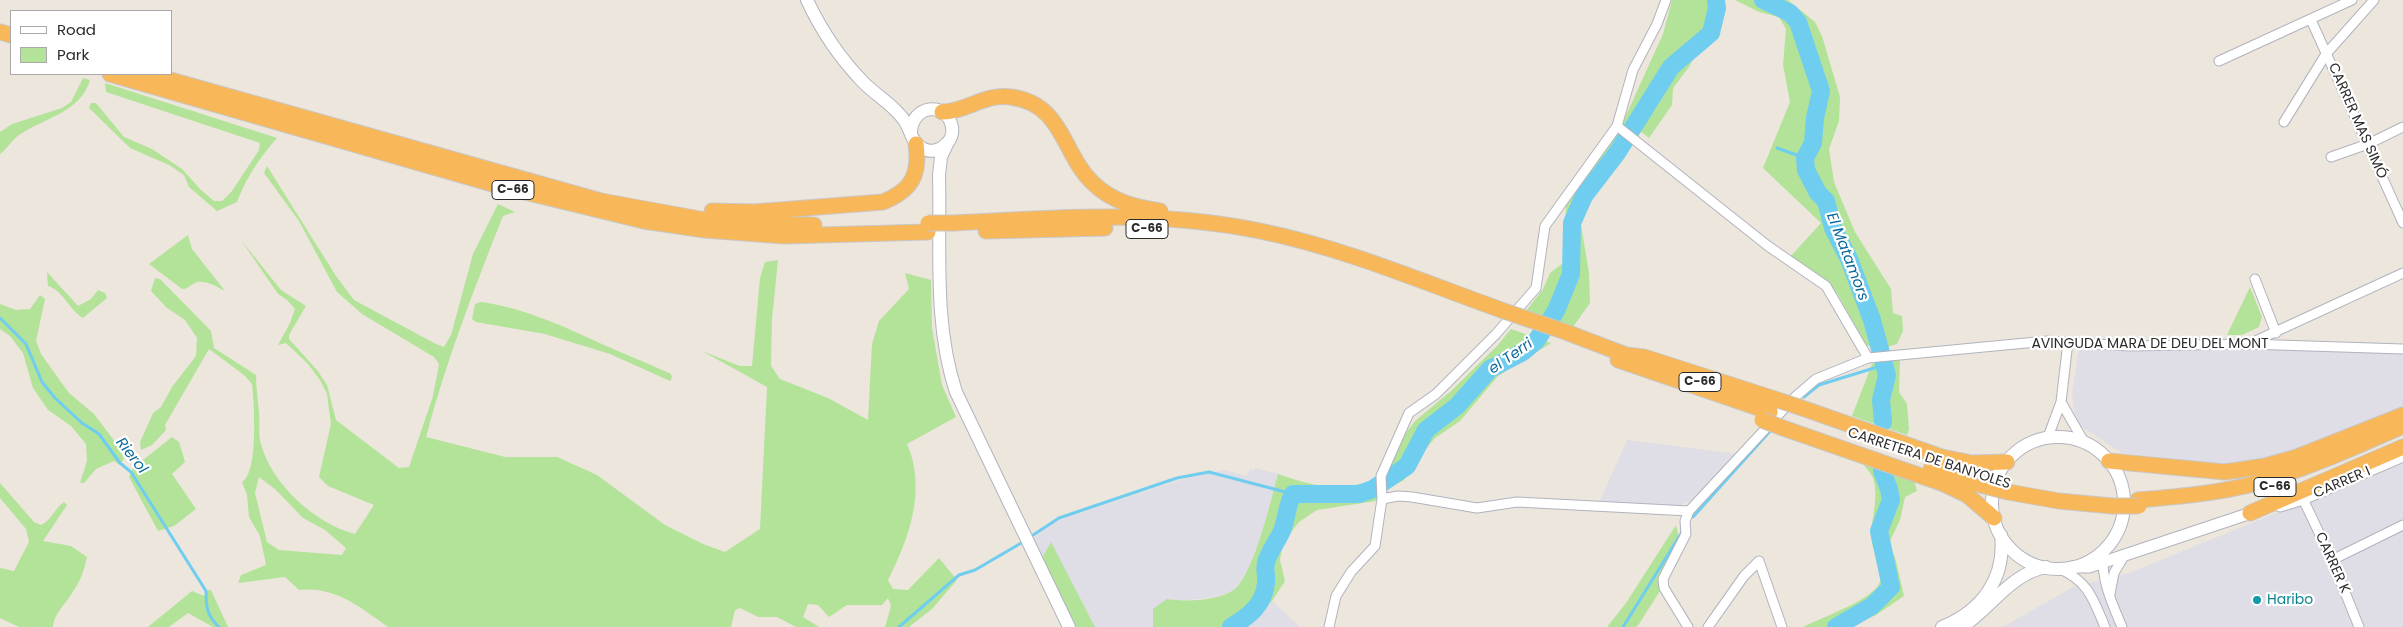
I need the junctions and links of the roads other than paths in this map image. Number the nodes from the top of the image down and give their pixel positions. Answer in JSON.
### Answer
{"nodes":[{"id":1,"x":807,"y":0,"type":"edge"},
{"id":2,"x":1666,"y":0,"type":"edge"},
{"id":3,"x":2352,"y":0,"type":"edge"},
{"id":4,"x":2374,"y":0,"type":"edge"},
{"id":5,"x":2311,"y":20,"type":"junction"},
{"id":6,"x":2326,"y":54,"type":"junction"},
{"id":7,"x":2219,"y":61,"type":"dead end"},
{"id":8,"x":113,"y":75,"type":"edge"},
{"id":9,"x":153,"y":75,"type":"edge"},
{"id":10,"x":890,"y":105,"type":"junction"},
{"id":11,"x":921,"y":112,"type":"junction"},
{"id":12,"x":942,"y":112,"type":"junction"},
{"id":13,"x":2284,"y":122,"type":"dead end"},
{"id":14,"x":1616,"y":126,"type":"junction"},
{"id":15,"x":2403,"y":127,"type":"edge"},
{"id":16,"x":918,"y":142,"type":"junction"},
{"id":17,"x":948,"y":142,"type":"junction"},
{"id":18,"x":2368,"y":144,"type":"junction"},
{"id":19,"x":2331,"y":157,"type":"dead end"},
{"id":20,"x":939,"y":175,"type":"junction"},
{"id":21,"x":663,"y":214,"type":"junction"},
{"id":22,"x":1192,"y":220,"type":"junction"},
{"id":23,"x":2403,"y":223,"type":"edge"},
{"id":24,"x":954,"y":227,"type":"junction"},
{"id":25,"x":928,"y":228,"type":"junction"},
{"id":26,"x":2403,"y":273,"type":"edge"},
{"id":27,"x":2255,"y":279,"type":"dead end"},
{"id":28,"x":1501,"y":314,"type":"junction"},
{"id":29,"x":2276,"y":332,"type":"junction"},
{"id":30,"x":1560,"y":335,"type":"junction"},
{"id":31,"x":2068,"y":342,"type":"junction"},
{"id":32,"x":2247,"y":344,"type":"junction"},
{"id":33,"x":2403,"y":349,"type":"edge"},
{"id":34,"x":1871,"y":358,"type":"junction"},
{"id":35,"x":2061,"y":402,"type":"junction"},
{"id":36,"x":1772,"y":410,"type":"junction"},
{"id":37,"x":2403,"y":415,"type":"edge"},
{"id":38,"x":1792,"y":418,"type":"junction"},
{"id":39,"x":2403,"y":426,"type":"edge"},
{"id":40,"x":2403,"y":437,"type":"edge"},
{"id":41,"x":2048,"y":438,"type":"junction"},
{"id":42,"x":2084,"y":442,"type":"junction"},
{"id":43,"x":2403,"y":447,"type":"edge"},
{"id":44,"x":2403,"y":456,"type":"edge"},
{"id":45,"x":2110,"y":461,"type":"junction"},
{"id":46,"x":2007,"y":462,"type":"junction"},
{"id":47,"x":2303,"y":499,"type":"junction"},
{"id":48,"x":1382,"y":500,"type":"junction"},
{"id":49,"x":2139,"y":503,"type":"junction"},
{"id":50,"x":1689,"y":511,"type":"junction"},
{"id":51,"x":2250,"y":513,"type":"junction"},
{"id":52,"x":1994,"y":518,"type":"junction"},
{"id":53,"x":2403,"y":525,"type":"edge"},
{"id":54,"x":2001,"y":535,"type":"junction"},
{"id":55,"x":2124,"y":556,"type":"junction"},
{"id":56,"x":2102,"y":557,"type":"junction"},
{"id":57,"x":2332,"y":560,"type":"junction"},
{"id":58,"x":2046,"y":568,"type":"junction"},
{"id":59,"x":2065,"y":568,"type":"junction"},
{"id":60,"x":2109,"y":597,"type":"junction"},
{"id":61,"x":1069,"y":627,"type":"edge"},
{"id":62,"x":1329,"y":627,"type":"edge"},
{"id":63,"x":1688,"y":627,"type":"edge"},
{"id":64,"x":1708,"y":627,"type":"edge"},
{"id":65,"x":1782,"y":627,"type":"edge"},
{"id":66,"x":1942,"y":627,"type":"edge"},
{"id":67,"x":1962,"y":627,"type":"edge"},
{"id":68,"x":2105,"y":627,"type":"edge"},
{"id":69,"x":2122,"y":627,"type":"edge"},
{"id":70,"x":2359,"y":627,"type":"edge"}],
"edges":[{"from":1,"to":10,"type":"main road"},
{"from":2,"to":14,"type":"street"},
{"from":3,"to":5,"type":"street"},
{"from":4,"to":6,"type":"street"},
{"from":5,"to":6,"type":"street","name":"CARRER MAS SIMÓ"},
{"from":5,"to":7,"type":"street"},
{"from":6,"to":13,"type":"street"},
{"from":6,"to":18,"type":"street","name":"CARRER MAS SIMÓ"},
{"from":8,"to":25,"type":"highway","number":"C-66"},
{"from":9,"to":21,"type":"highway","number":"C-66"},
{"from":10,"to":11,"type":"main road"},
{"from":10,"to":16,"type":"main road"},
{"from":11,"to":12,"type":"main road"},
{"from":11,"to":16,"type":"main road"},
{"from":12,"to":17,"type":"main road"},
{"from":12,"to":22,"type":"highway"},
{"from":14,"to":34,"type":"street"},
{"from":14,"to":48,"type":"street"},
{"from":15,"to":18,"type":"street"},
{"from":16,"to":17,"type":"main road"},
{"from":16,"to":20,"type":"main road"},
{"from":16,"to":21,"type":"highway"},
{"from":17,"to":20,"type":"main road"},
{"from":18,"to":19,"type":"street"},
{"from":18,"to":23,"type":"street","name":"CARRER MAS SIMÓ"},
{"from":20,"to":61,"type":"main road"},
{"from":21,"to":25,"type":"highway","number":"C-66"},
{"from":22,"to":24,"type":"highway","number":"C-66"},
{"from":22,"to":28,"type":"highway","number":"C-66"},
{"from":24,"to":25,"type":"highway","number":"C-66"},
{"from":24,"to":28,"type":"highway","number":"C-66"},
{"from":26,"to":29,"type":"street"},
{"from":27,"to":29,"type":"street"},
{"from":28,"to":30,"type":"highway","number":"C-66"},
{"from":29,"to":32,"type":"street"},
{"from":30,"to":36,"type":"highway","number":"C-66"},
{"from":30,"to":36,"type":"highway"},
{"from":31,"to":32,"type":"street","name":"AVINGUDA MARA DE DEU DEL MONT"},
{"from":31,"to":34,"type":"street","name":"AVINGUDA MARA DE DEU DEL MONT"},
{"from":31,"to":35,"type":"street"},
{"from":32,"to":33,"type":"street","name":"AVINGUDA MARA DE DEU DEL MONT"},
{"from":34,"to":50,"type":"street","name":"AVINGUDA MARA DE DEU DEL MONT"},
{"from":35,"to":41,"type":"street"},
{"from":35,"to":42,"type":"street"},
{"from":36,"to":38,"type":"highway","number":"C-66"},
{"from":37,"to":45,"type":"highway"},
{"from":38,"to":46,"type":"highway"},
{"from":38,"to":49,"type":"highway","number":"C-66","bridge":true},
{"from":38,"to":52,"type":"highway"},
{"from":39,"to":49,"type":"highway","number":"C-66"},
{"from":40,"to":49,"type":"highway","number":"C-66"},
{"from":41,"to":42,"type":"main road"},
{"from":41,"to":46,"type":"main road"},
{"from":42,"to":45,"type":"main road"},
{"from":43,"to":51,"type":"highway"},
{"from":44,"to":47,"type":"street","name":"CARRER I"},
{"from":45,"to":56,"type":"main road"},
{"from":46,"to":52,"type":"main road"},
{"from":47,"to":51,"type":"street","name":"CARRER I"},
{"from":47,"to":57,"type":"street","name":"CARRER K"},
{"from":48,"to":50,"type":"street"},
{"from":48,"to":62,"type":"street"},
{"from":50,"to":63,"type":"street"},
{"from":51,"to":55,"type":"street","name":"CARRER I"},
{"from":52,"to":54,"type":"main road"},
{"from":53,"to":57,"type":"street"},
{"from":54,"to":58,"type":"main road"},
{"from":54,"to":66,"type":"main road"},
{"from":55,"to":56,"type":"street","name":"CARRER I"},
{"from":55,"to":60,"type":"street"},
{"from":56,"to":59,"type":"main road"},
{"from":56,"to":60,"type":"street"},
{"from":57,"to":70,"type":"street","name":"CARRER K"},
{"from":58,"to":59,"type":"main road"},
{"from":58,"to":67,"type":"main road"},
{"from":59,"to":68,"type":"street"},
{"from":60,"to":69,"type":"street"},
{"from":64,"to":65,"type":"street"}]}
